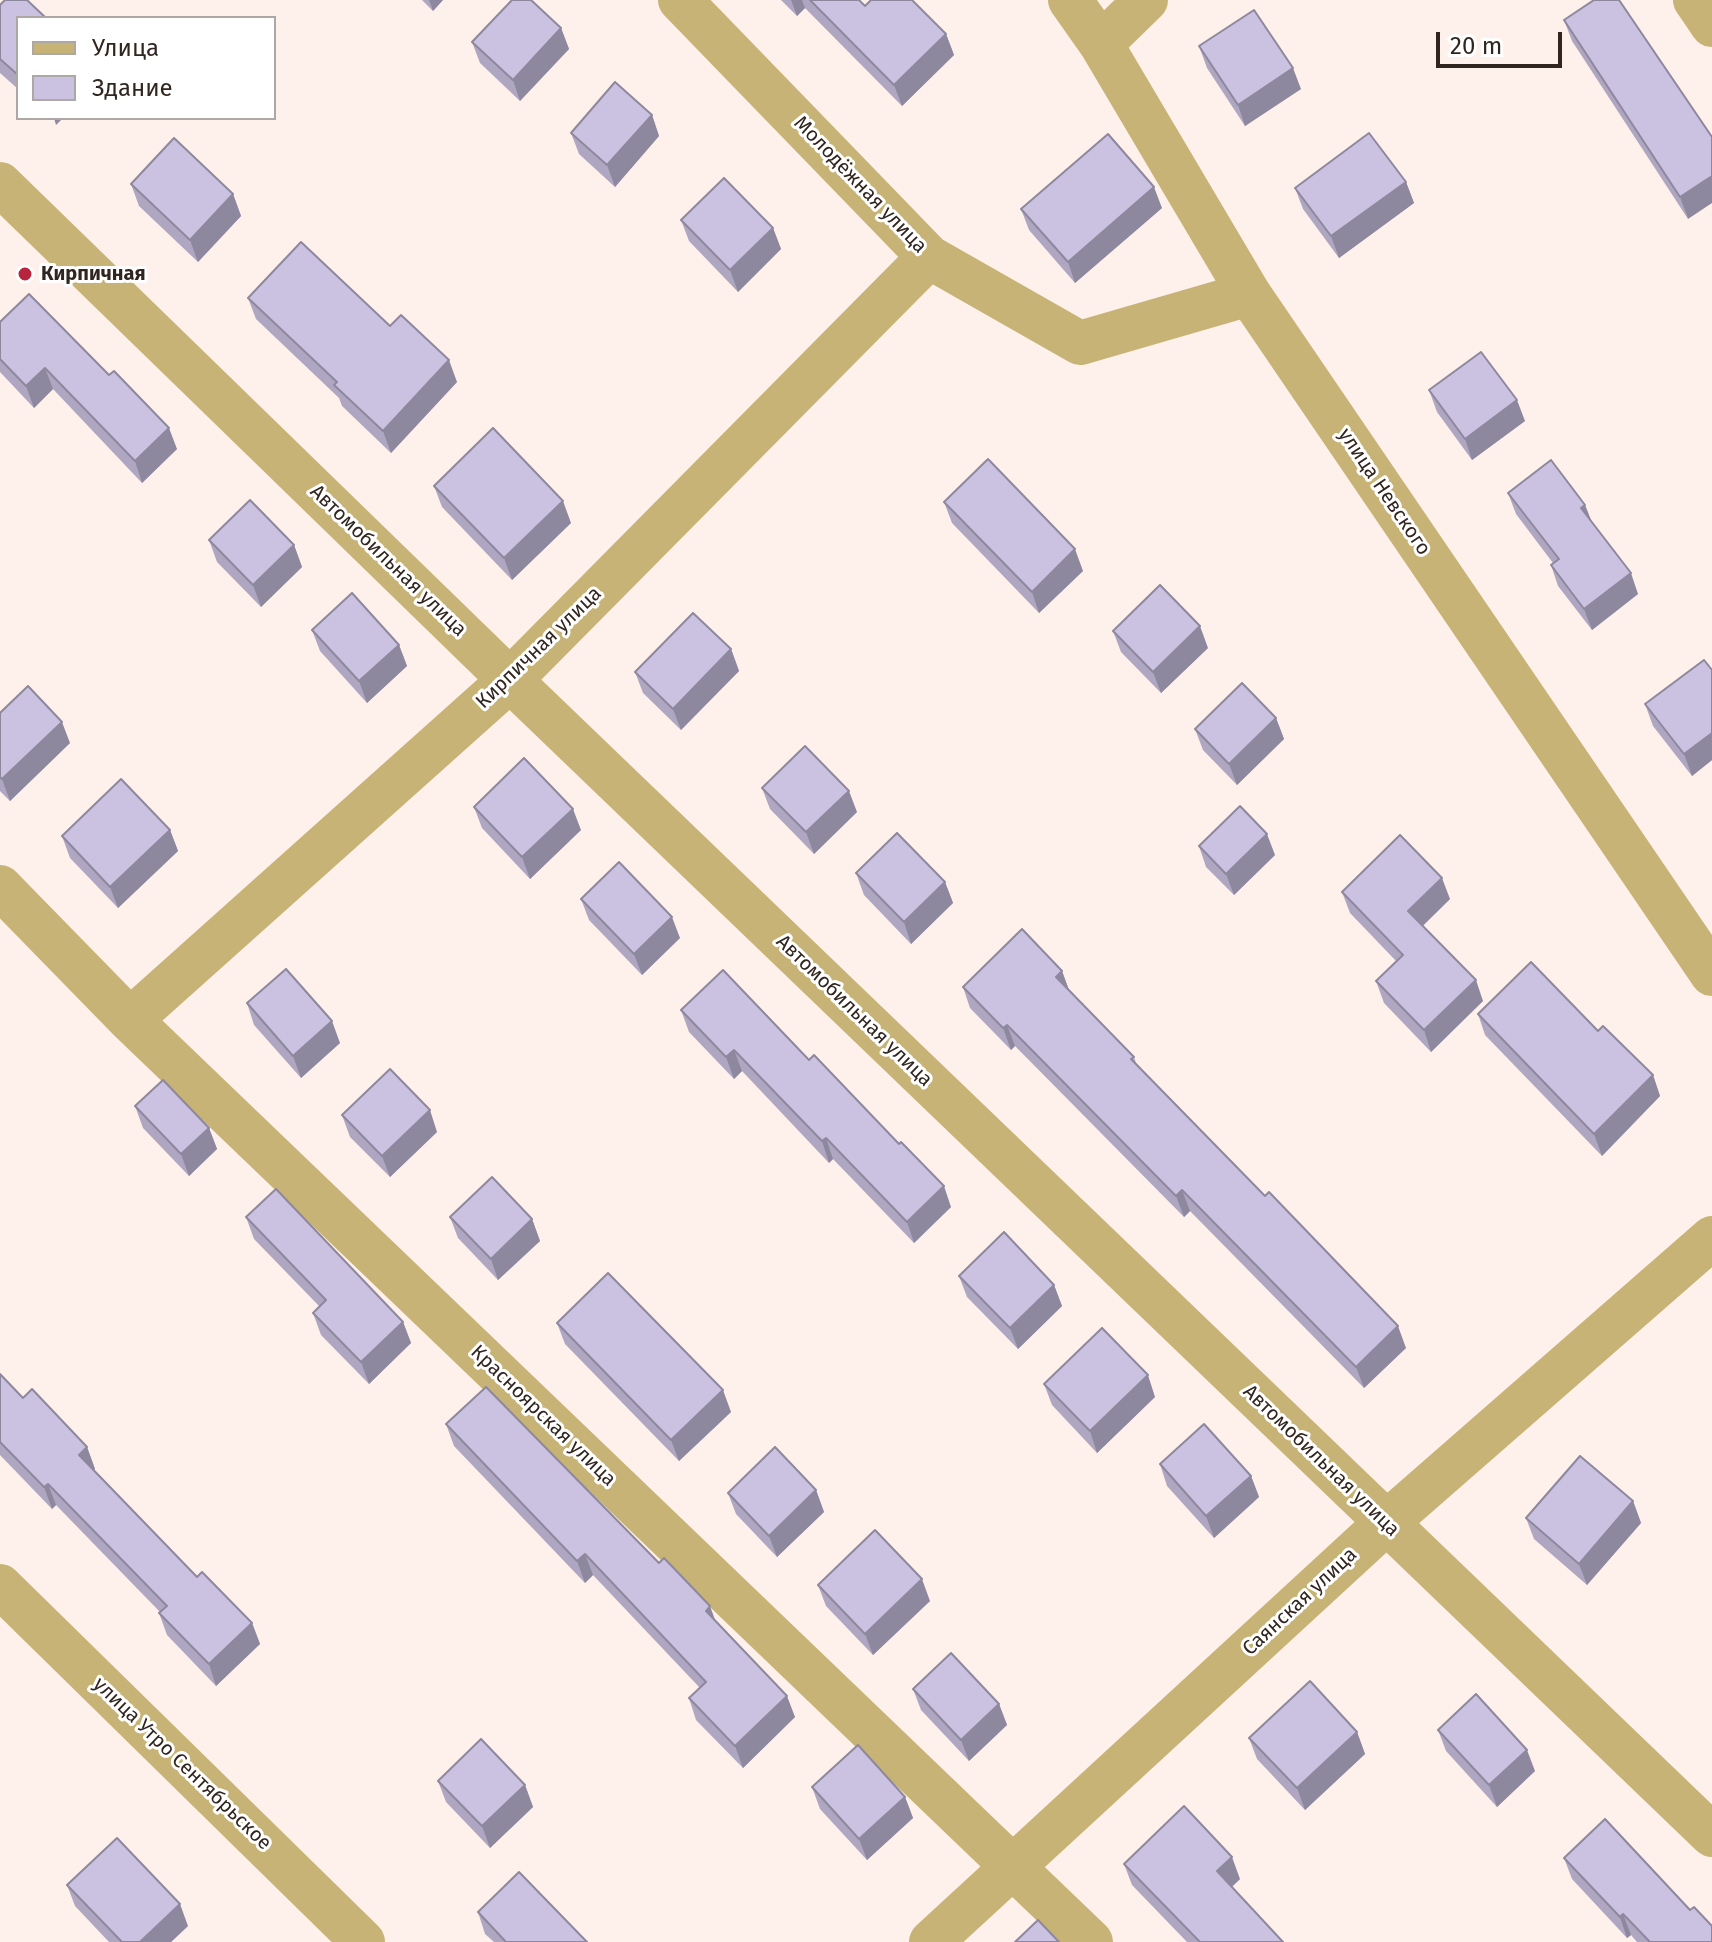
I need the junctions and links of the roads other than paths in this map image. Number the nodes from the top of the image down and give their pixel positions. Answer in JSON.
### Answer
{"nodes":[{"id":1,"x":680,"y":0,"type":"edge"},
{"id":2,"x":1070,"y":0,"type":"edge"},
{"id":3,"x":1146,"y":0,"type":"edge"},
{"id":4,"x":1695,"y":0,"type":"edge"},
{"id":5,"x":1712,"y":25,"type":"edge"},
{"id":6,"x":1101,"y":44,"type":"junction"},
{"id":7,"x":0,"y":184,"type":"edge"},
{"id":8,"x":929,"y":257,"type":"junction"},
{"id":9,"x":1249,"y":294,"type":"junction"},
{"id":10,"x":510,"y":680,"type":"junction"},
{"id":11,"x":0,"y":887,"type":"edge"},
{"id":12,"x":1712,"y":974,"type":"edge"},
{"id":13,"x":130,"y":1020,"type":"junction"},
{"id":14,"x":1712,"y":1238,"type":"edge"},
{"id":15,"x":1386,"y":1523,"type":"junction"},
{"id":16,"x":0,"y":1586,"type":"edge"},
{"id":17,"x":1712,"y":1835,"type":"edge"},
{"id":18,"x":1013,"y":1866,"type":"junction"},
{"id":19,"x":363,"y":1942,"type":"edge"},
{"id":20,"x":931,"y":1942,"type":"edge"},
{"id":21,"x":1091,"y":1942,"type":"edge"}],
"edges":[{"from":1,"to":8,"type":"street","name":"Молодёжная улица"},
{"from":2,"to":6,"type":"street","name":"улица Невского"},
{"from":3,"to":6,"type":"street"},
{"from":4,"to":5,"type":"street"},
{"from":6,"to":9,"type":"street","name":"улица Невского"},
{"from":7,"to":10,"type":"street","name":"Автомобильная улица"},
{"from":8,"to":9,"type":"street","name":"Молодёжная улица"},
{"from":8,"to":10,"type":"street","name":"Кирпичная улица"},
{"from":9,"to":12,"type":"street","name":"улица Невского"},
{"from":10,"to":13,"type":"street","name":"Кирпичная улица"},
{"from":10,"to":15,"type":"street","name":"Автомобильная улица"},
{"from":11,"to":13,"type":"street","name":"Красноярская улица"},
{"from":13,"to":18,"type":"street","name":"Красноярская улица"},
{"from":14,"to":15,"type":"street","name":"Саянская улица"},
{"from":15,"to":17,"type":"street","name":"Автомобильная улица"},
{"from":15,"to":18,"type":"street","name":"Саянская улица"},
{"from":16,"to":19,"type":"street","name":"улица Утро Сентябрьское"},
{"from":18,"to":20,"type":"street","name":"Саянская улица"},
{"from":18,"to":21,"type":"street","name":"Красноярская улица"}]}
